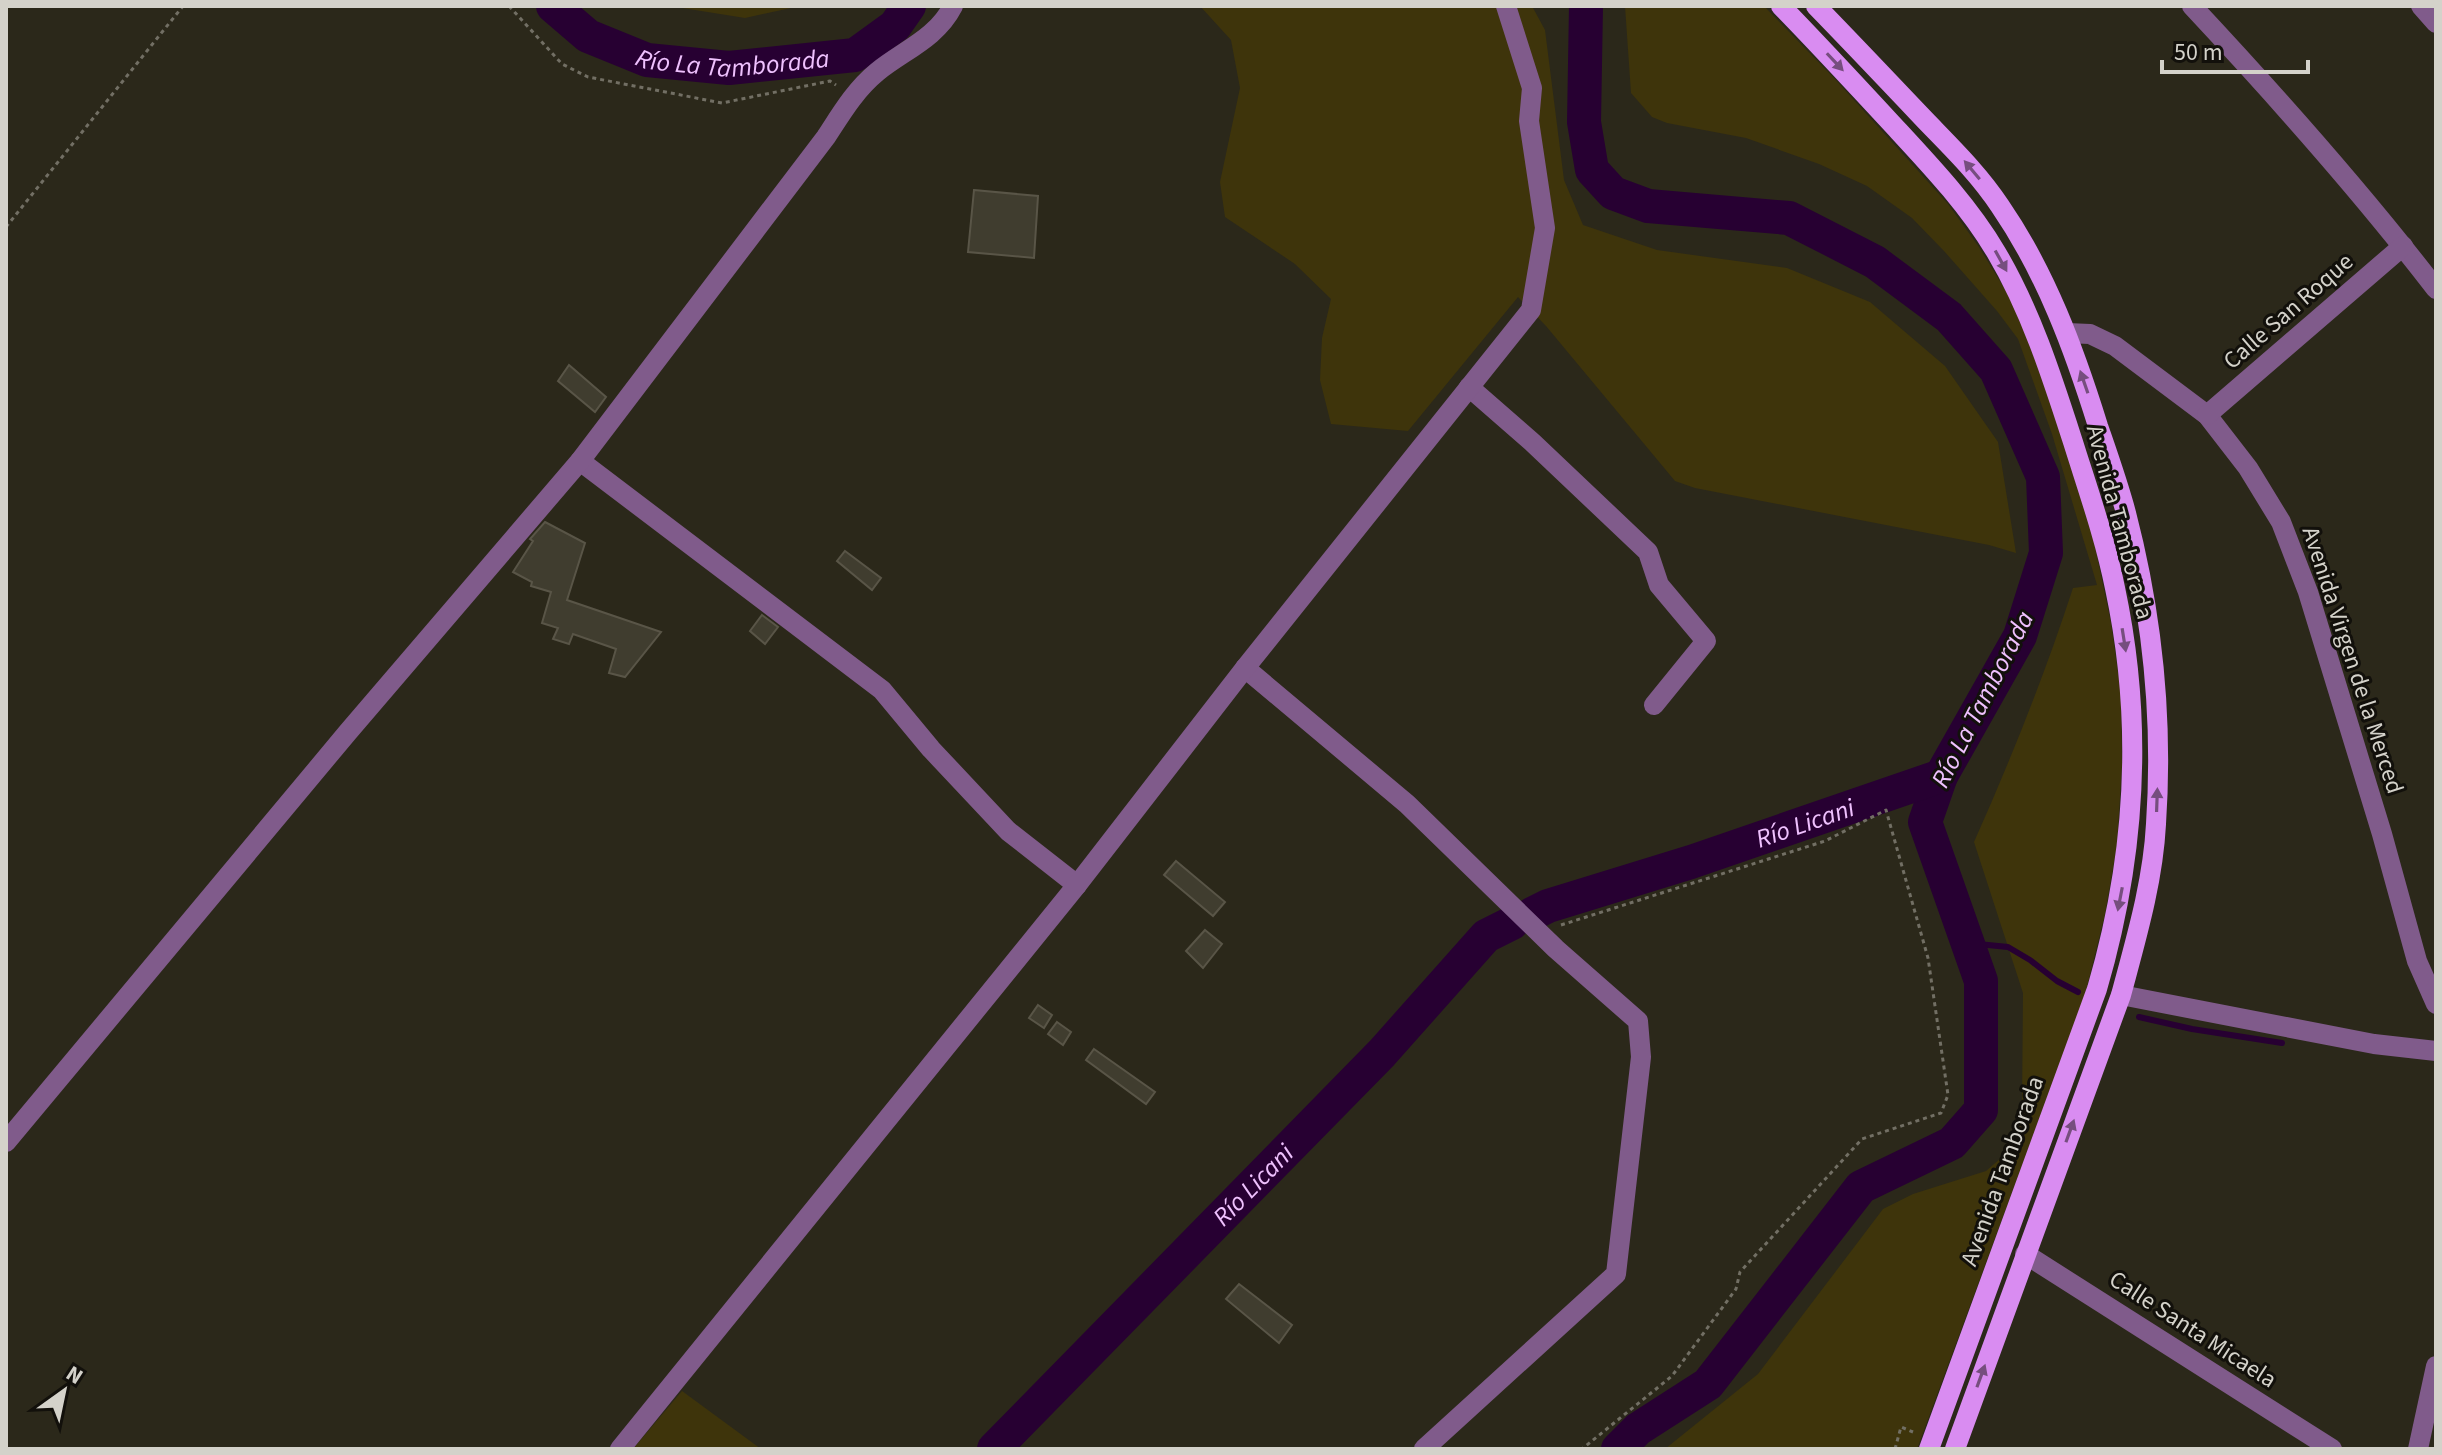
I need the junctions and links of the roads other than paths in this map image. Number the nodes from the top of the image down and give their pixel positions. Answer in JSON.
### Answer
{"nodes":[{"id":1,"x":953,"y":6,"type":"edge"},
{"id":2,"x":1506,"y":6,"type":"edge"},
{"id":3,"x":1781,"y":6,"type":"edge"},
{"id":4,"x":1816,"y":6,"type":"edge"},
{"id":5,"x":2192,"y":6,"type":"edge"},
{"id":6,"x":2421,"y":6,"type":"edge"},
{"id":7,"x":2436,"y":23,"type":"edge"},
{"id":8,"x":2403,"y":246,"type":"junction"},
{"id":9,"x":2436,"y":289,"type":"edge"},
{"id":10,"x":2067,"y":333,"type":"junction"},
{"id":11,"x":1469,"y":387,"type":"junction"},
{"id":12,"x":2207,"y":415,"type":"junction"},
{"id":13,"x":580,"y":461,"type":"junction"},
{"id":14,"x":1245,"y":668,"type":"junction"},
{"id":15,"x":1654,"y":705,"type":"dead end"},
{"id":16,"x":1077,"y":885,"type":"junction"},
{"id":17,"x":2121,"y":995,"type":"junction"},
{"id":18,"x":2436,"y":1004,"type":"edge"},
{"id":19,"x":2436,"y":1051,"type":"edge"},
{"id":20,"x":6,"y":1142,"type":"edge"},
{"id":21,"x":2025,"y":1254,"type":"junction"},
{"id":22,"x":2436,"y":1366,"type":"edge"},
{"id":23,"x":1935,"y":1446,"type":"edge"},
{"id":24,"x":620,"y":1449,"type":"edge"},
{"id":25,"x":1424,"y":1449,"type":"edge"},
{"id":26,"x":1955,"y":1449,"type":"edge"},
{"id":27,"x":2332,"y":1449,"type":"edge"},
{"id":28,"x":2418,"y":1449,"type":"edge"}],
"edges":[{"from":1,"to":13,"type":"street"},
{"from":2,"to":11,"type":"street"},
{"from":3,"to":23,"type":"main road","name":"Avenida Tamborada","one_way":true},
{"from":10,"to":4,"type":"main road","name":"Avenida Tamborada","one_way":true},
{"from":5,"to":8,"type":"street"},
{"from":6,"to":7,"type":"street"},
{"from":8,"to":9,"type":"street"},
{"from":8,"to":12,"type":"street","name":"Calle San Roque"},
{"from":10,"to":12,"type":"street","name":"Avenida Virgen de la Merced"},
{"from":17,"to":10,"type":"main road","name":"Avenida Tamborada","one_way":true},
{"from":11,"to":14,"type":"street"},
{"from":11,"to":15,"type":"street"},
{"from":12,"to":18,"type":"street","name":"Avenida Virgen de la Merced"},
{"from":13,"to":16,"type":"street"},
{"from":13,"to":20,"type":"street"},
{"from":14,"to":16,"type":"street"},
{"from":14,"to":25,"type":"street"},
{"from":16,"to":24,"type":"street"},
{"from":17,"to":19,"type":"street"},
{"from":21,"to":17,"type":"main road","name":"Avenida Tamborada","one_way":true},
{"from":26,"to":21,"type":"main road","name":"Avenida Tamborada","one_way":true},
{"from":21,"to":27,"type":"street","name":"Calle Santa Micaela"},
{"from":22,"to":28,"type":"street"}]}
